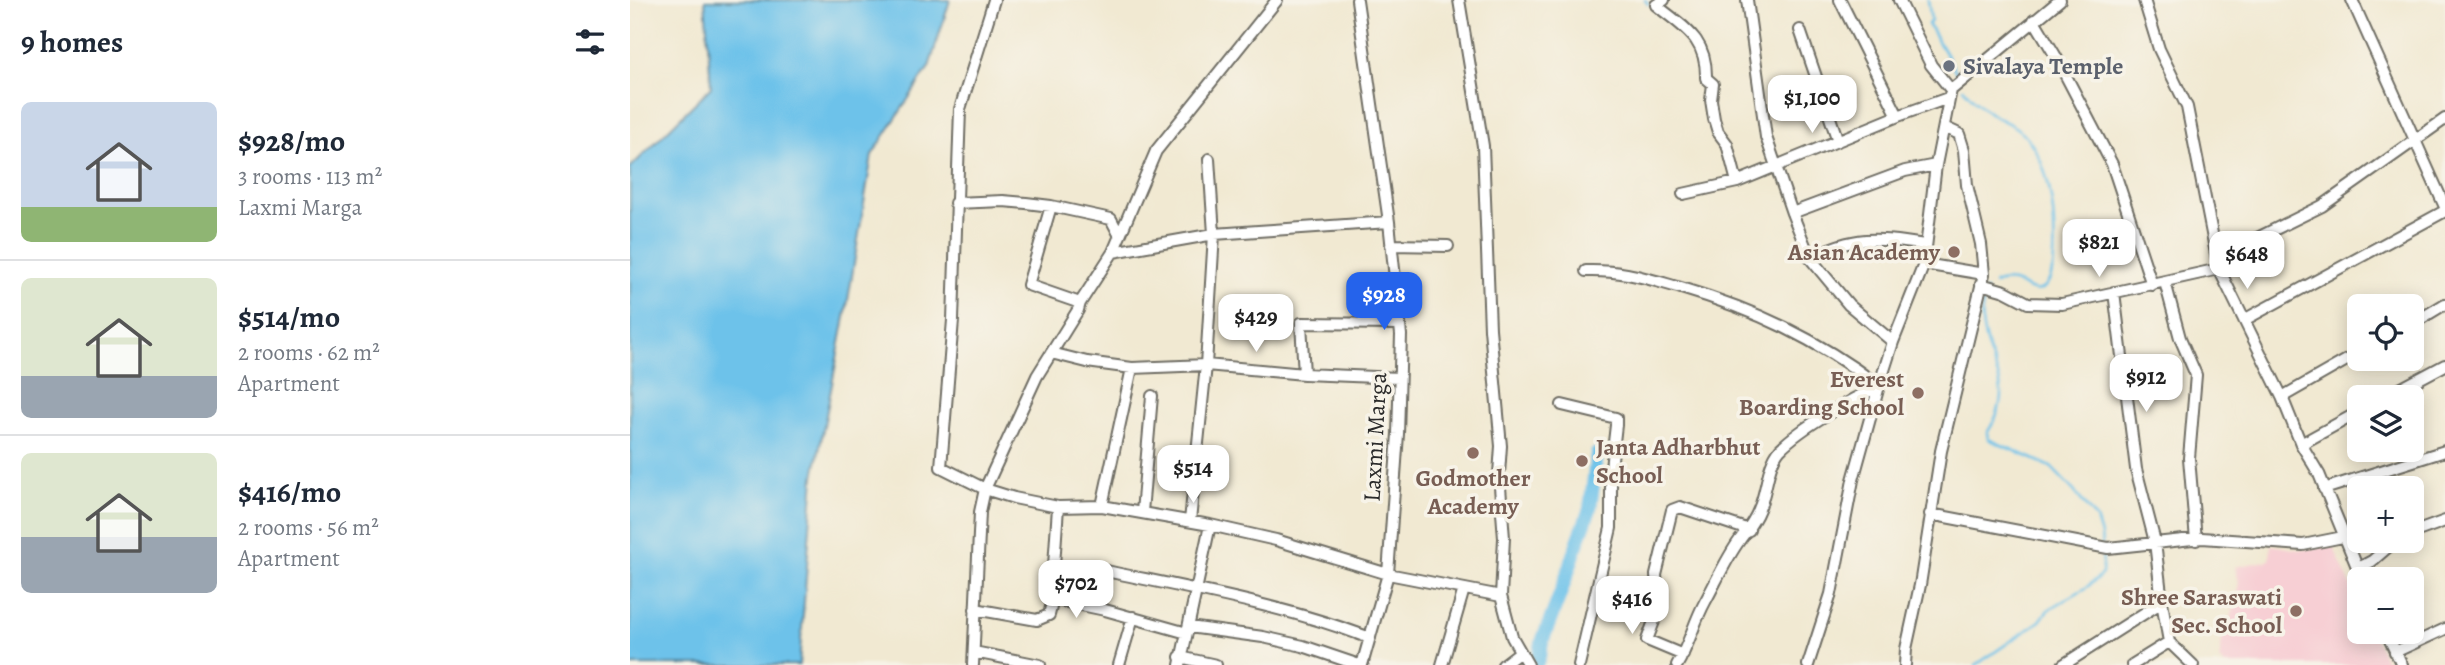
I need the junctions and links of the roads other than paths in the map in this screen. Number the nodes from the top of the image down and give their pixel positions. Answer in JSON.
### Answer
{"nodes":[{"id":1,"x":994,"y":0,"type":"edge"},
{"id":2,"x":1277,"y":0,"type":"edge"},
{"id":3,"x":1357,"y":0,"type":"edge"},
{"id":4,"x":1460,"y":0,"type":"edge"},
{"id":5,"x":1664,"y":0,"type":"edge"},
{"id":6,"x":1747,"y":0,"type":"edge"},
{"id":7,"x":1840,"y":0,"type":"edge"},
{"id":8,"x":1899,"y":0,"type":"edge"},
{"id":9,"x":2060,"y":0,"type":"edge"},
{"id":10,"x":2144,"y":0,"type":"edge"},
{"id":11,"x":2352,"y":0,"type":"edge"},
{"id":12,"x":2034,"y":20,"type":"junction"},
{"id":13,"x":1800,"y":30,"type":"dead end"},
{"id":14,"x":1949,"y":94,"type":"junction"},
{"id":15,"x":1898,"y":116,"type":"junction"},
{"id":16,"x":2445,"y":119,"type":"edge"},
{"id":17,"x":1944,"y":127,"type":"junction"},
{"id":18,"x":2415,"y":139,"type":"junction"},
{"id":19,"x":1838,"y":141,"type":"junction"},
{"id":20,"x":1209,"y":159,"type":"dead end"},
{"id":21,"x":1936,"y":165,"type":"junction"},
{"id":22,"x":1777,"y":167,"type":"junction"},
{"id":23,"x":1737,"y":182,"type":"junction"},
{"id":24,"x":1683,"y":194,"type":"dead end"},
{"id":25,"x":955,"y":204,"type":"junction"},
{"id":26,"x":1051,"y":206,"type":"junction"},
{"id":27,"x":2445,"y":209,"type":"edge"},
{"id":28,"x":1792,"y":213,"type":"junction"},
{"id":29,"x":1389,"y":222,"type":"junction"},
{"id":30,"x":1214,"y":234,"type":"junction"},
{"id":31,"x":1120,"y":236,"type":"junction"},
{"id":32,"x":1391,"y":245,"type":"junction"},
{"id":33,"x":1926,"y":245,"type":"junction"},
{"id":34,"x":1448,"y":246,"type":"dead end"},
{"id":35,"x":1113,"y":252,"type":"junction"},
{"id":36,"x":1811,"y":258,"type":"junction"},
{"id":37,"x":1924,"y":264,"type":"junction"},
{"id":38,"x":2218,"y":264,"type":"junction"},
{"id":39,"x":1586,"y":271,"type":"dead end"},
{"id":40,"x":1982,"y":279,"type":"junction"},
{"id":41,"x":2165,"y":282,"type":"junction"},
{"id":42,"x":2152,"y":285,"type":"junction"},
{"id":43,"x":2114,"y":292,"type":"junction"},
{"id":44,"x":1080,"y":303,"type":"junction"},
{"id":45,"x":2445,"y":304,"type":"edge"},
{"id":46,"x":2424,"y":317,"type":"edge"},
{"id":47,"x":2244,"y":320,"type":"junction"},
{"id":48,"x":1399,"y":324,"type":"junction"},
{"id":49,"x":1893,"y":342,"type":"junction"},
{"id":50,"x":1051,"y":353,"type":"junction"},
{"id":51,"x":2347,"y":360,"type":"edge"},
{"id":52,"x":1206,"y":365,"type":"junction"},
{"id":53,"x":2445,"y":365,"type":"edge"},
{"id":54,"x":1132,"y":368,"type":"junction"},
{"id":55,"x":1304,"y":374,"type":"junction"},
{"id":56,"x":1399,"y":378,"type":"junction"},
{"id":57,"x":2408,"y":385,"type":"edge"},
{"id":58,"x":1879,"y":386,"type":"junction"},
{"id":59,"x":1152,"y":396,"type":"dead end"},
{"id":60,"x":2282,"y":397,"type":"junction"},
{"id":61,"x":1562,"y":405,"type":"dead end"},
{"id":62,"x":2347,"y":418,"type":"edge"},
{"id":63,"x":2301,"y":443,"type":"junction"},
{"id":64,"x":2445,"y":452,"type":"edge"},
{"id":65,"x":985,"y":489,"type":"junction"},
{"id":66,"x":2324,"y":489,"type":"junction"},
{"id":67,"x":1102,"y":506,"type":"junction"},
{"id":68,"x":1058,"y":507,"type":"junction"},
{"id":69,"x":1143,"y":512,"type":"junction"},
{"id":70,"x":1930,"y":514,"type":"junction"},
{"id":71,"x":1190,"y":521,"type":"junction"},
{"id":72,"x":2445,"y":521,"type":"edge"},
{"id":73,"x":1210,"y":524,"type":"junction"},
{"id":74,"x":2424,"y":529,"type":"edge"},
{"id":75,"x":1749,"y":530,"type":"junction"},
{"id":76,"x":2343,"y":537,"type":"junction"},
{"id":77,"x":2196,"y":540,"type":"junction"},
{"id":78,"x":2155,"y":542,"type":"junction"},
{"id":79,"x":2381,"y":553,"type":"edge"},
{"id":80,"x":2357,"y":567,"type":"edge"},
{"id":81,"x":2366,"y":567,"type":"edge"},
{"id":82,"x":1091,"y":568,"type":"dead end"},
{"id":83,"x":1388,"y":574,"type":"junction"},
{"id":84,"x":1464,"y":589,"type":"junction"},
{"id":85,"x":1196,"y":591,"type":"junction"},
{"id":86,"x":1501,"y":596,"type":"junction"},
{"id":87,"x":1053,"y":599,"type":"junction"},
{"id":88,"x":2162,"y":601,"type":"junction"},
{"id":89,"x":975,"y":609,"type":"junction"},
{"id":90,"x":1133,"y":617,"type":"junction"},
{"id":91,"x":2445,"y":629,"type":"edge"},
{"id":92,"x":1188,"y":630,"type":"junction"},
{"id":93,"x":1370,"y":638,"type":"junction"},
{"id":94,"x":2169,"y":642,"type":"junction"},
{"id":95,"x":2391,"y":644,"type":"edge"},
{"id":96,"x":974,"y":652,"type":"junction"},
{"id":97,"x":1520,"y":652,"type":"junction"},
{"id":98,"x":2395,"y":652,"type":"junction"},
{"id":99,"x":1680,"y":660,"type":"edge"},
{"id":100,"x":1180,"y":661,"type":"edge"},
{"id":101,"x":973,"y":665,"type":"edge"},
{"id":102,"x":1040,"y":665,"type":"edge"},
{"id":103,"x":1119,"y":665,"type":"edge"},
{"id":104,"x":1216,"y":665,"type":"edge"},
{"id":105,"x":1360,"y":665,"type":"edge"},
{"id":106,"x":1442,"y":665,"type":"edge"},
{"id":107,"x":1503,"y":665,"type":"edge"},
{"id":108,"x":1528,"y":665,"type":"edge"},
{"id":109,"x":1579,"y":665,"type":"edge"},
{"id":110,"x":1808,"y":665,"type":"edge"},
{"id":111,"x":1905,"y":665,"type":"edge"},
{"id":112,"x":2063,"y":665,"type":"edge"},
{"id":113,"x":2132,"y":665,"type":"edge"},
{"id":114,"x":2193,"y":665,"type":"edge"},
{"id":115,"x":2402,"y":665,"type":"edge"}],
"edges":[{"from":1,"to":25,"type":"street"},
{"from":2,"to":31,"type":"street"},
{"from":3,"to":29,"type":"street","name":"Laxmi Marga"},
{"from":4,"to":86,"type":"street"},
{"from":5,"to":23,"type":"street"},
{"from":6,"to":22,"type":"street"},
{"from":7,"to":15,"type":"street"},
{"from":8,"to":14,"type":"street"},
{"from":9,"to":12,"type":"street"},
{"from":10,"to":38,"type":"street"},
{"from":11,"to":18,"type":"street"},
{"from":12,"to":14,"type":"street"},
{"from":12,"to":42,"type":"street"},
{"from":13,"to":19,"type":"street"},
{"from":14,"to":15,"type":"street"},
{"from":14,"to":17,"type":"street"},
{"from":15,"to":19,"type":"street"},
{"from":16,"to":18,"type":"street"},
{"from":17,"to":21,"type":"street"},
{"from":17,"to":40,"type":"street"},
{"from":18,"to":27,"type":"street"},
{"from":18,"to":38,"type":"street"},
{"from":19,"to":22,"type":"street"},
{"from":20,"to":30,"type":"street"},
{"from":21,"to":28,"type":"street"},
{"from":21,"to":33,"type":"street"},
{"from":22,"to":23,"type":"street"},
{"from":22,"to":28,"type":"street"},
{"from":23,"to":24,"type":"street"},
{"from":25,"to":26,"type":"street"},
{"from":25,"to":65,"type":"street"},
{"from":26,"to":31,"type":"street"},
{"from":26,"to":44,"type":"street"},
{"from":27,"to":47,"type":"street"},
{"from":28,"to":36,"type":"street"},
{"from":29,"to":30,"type":"street"},
{"from":29,"to":32,"type":"street","name":"Laxmi Marga"},
{"from":30,"to":35,"type":"street"},
{"from":30,"to":52,"type":"street"},
{"from":31,"to":35,"type":"street"},
{"from":32,"to":34,"type":"street"},
{"from":32,"to":48,"type":"street","name":"Laxmi Marga"},
{"from":33,"to":36,"type":"street"},
{"from":33,"to":37,"type":"street"},
{"from":35,"to":44,"type":"street"},
{"from":36,"to":49,"type":"street"},
{"from":37,"to":40,"type":"street"},
{"from":37,"to":49,"type":"street"},
{"from":38,"to":41,"type":"street"},
{"from":38,"to":47,"type":"street"},
{"from":39,"to":58,"type":"street"},
{"from":40,"to":43,"type":"street"},
{"from":40,"to":70,"type":"street"},
{"from":41,"to":42,"type":"street"},
{"from":41,"to":77,"type":"street"},
{"from":42,"to":43,"type":"street"},
{"from":43,"to":78,"type":"street"},
{"from":44,"to":50,"type":"street"},
{"from":45,"to":46,"type":"street"},
{"from":47,"to":60,"type":"street"},
{"from":48,"to":55,"type":"street"},
{"from":48,"to":56,"type":"street","name":"Laxmi Marga"},
{"from":49,"to":58,"type":"street"},
{"from":50,"to":54,"type":"street"},
{"from":50,"to":65,"type":"street"},
{"from":51,"to":60,"type":"street"},
{"from":52,"to":54,"type":"street"},
{"from":52,"to":55,"type":"street"},
{"from":52,"to":71,"type":"street"},
{"from":53,"to":57,"type":"street"},
{"from":54,"to":67,"type":"street"},
{"from":55,"to":56,"type":"street"},
{"from":56,"to":83,"type":"street","name":"Laxmi Marga"},
{"from":58,"to":75,"type":"street"},
{"from":58,"to":110,"type":"street"},
{"from":59,"to":69,"type":"street"},
{"from":60,"to":63,"type":"street"},
{"from":61,"to":109,"type":"street"},
{"from":62,"to":63,"type":"street"},
{"from":63,"to":66,"type":"street"},
{"from":64,"to":66,"type":"street"},
{"from":65,"to":68,"type":"street"},
{"from":65,"to":89,"type":"street"},
{"from":66,"to":76,"type":"street"},
{"from":67,"to":68,"type":"street"},
{"from":67,"to":69,"type":"street"},
{"from":68,"to":87,"type":"street"},
{"from":69,"to":71,"type":"street"},
{"from":70,"to":78,"type":"street"},
{"from":70,"to":111,"type":"street"},
{"from":71,"to":73,"type":"street"},
{"from":72,"to":74,"type":"street"},
{"from":73,"to":83,"type":"street"},
{"from":73,"to":85,"type":"street"},
{"from":75,"to":99,"type":"street"},
{"from":75,"to":99,"type":"street"},
{"from":76,"to":77,"type":"street"},
{"from":76,"to":80,"type":"street"},
{"from":77,"to":78,"type":"street"},
{"from":78,"to":88,"type":"street"},
{"from":79,"to":81,"type":"street"},
{"from":82,"to":85,"type":"street"},
{"from":83,"to":84,"type":"street"},
{"from":83,"to":93,"type":"street","name":"Laxmi Marga"},
{"from":84,"to":86,"type":"street"},
{"from":84,"to":106,"type":"street"},
{"from":85,"to":92,"type":"street"},
{"from":85,"to":93,"type":"street"},
{"from":86,"to":97,"type":"street"},
{"from":87,"to":89,"type":"street"},
{"from":87,"to":90,"type":"street"},
{"from":88,"to":94,"type":"street"},
{"from":88,"to":112,"type":"street"},
{"from":89,"to":96,"type":"street"},
{"from":90,"to":92,"type":"street"},
{"from":90,"to":103,"type":"street"},
{"from":91,"to":98,"type":"street"},
{"from":92,"to":100,"type":"street"},
{"from":92,"to":105,"type":"street"},
{"from":93,"to":105,"type":"street","name":"Laxmi Marga"},
{"from":94,"to":113,"type":"street"},
{"from":94,"to":114,"type":"street"},
{"from":95,"to":98,"type":"street"},
{"from":96,"to":101,"type":"street"},
{"from":96,"to":102,"type":"street"},
{"from":97,"to":107,"type":"street"},
{"from":97,"to":108,"type":"street"},
{"from":98,"to":115,"type":"street"},
{"from":100,"to":104,"type":"street"}]}
